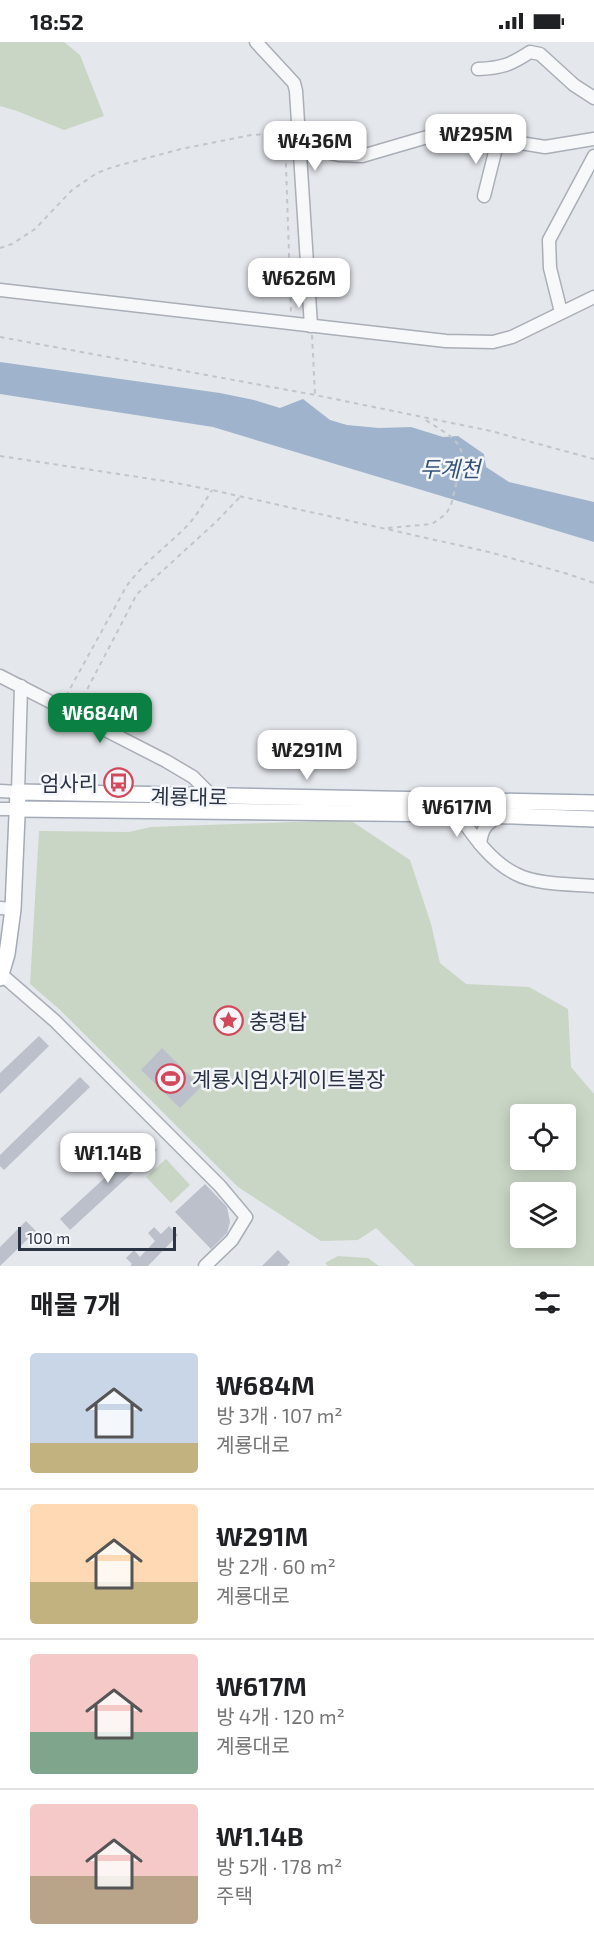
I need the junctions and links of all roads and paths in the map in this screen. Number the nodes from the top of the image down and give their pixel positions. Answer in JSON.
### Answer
{"nodes":[{"id":1,"x":256,"y":42,"type":"edge"},
{"id":2,"x":478,"y":69,"type":"dead end"},
{"id":3,"x":594,"y":98,"type":"edge"},
{"id":4,"x":496,"y":139,"type":"junction"},
{"id":5,"x":594,"y":139,"type":"edge"},
{"id":6,"x":298,"y":141,"type":"junction"},
{"id":7,"x":594,"y":156,"type":"edge"},
{"id":8,"x":484,"y":196,"type":"dead end"},
{"id":9,"x":0,"y":248,"type":"edge"},
{"id":10,"x":0,"y":290,"type":"edge"},
{"id":11,"x":594,"y":297,"type":"edge"},
{"id":12,"x":561,"y":312,"type":"junction"},
{"id":13,"x":291,"y":324,"type":"junction"},
{"id":14,"x":311,"y":326,"type":"junction"},
{"id":15,"x":0,"y":337,"type":"edge"},
{"id":16,"x":315,"y":395,"type":"junction"},
{"id":17,"x":423,"y":418,"type":"junction"},
{"id":18,"x":0,"y":456,"type":"edge"},
{"id":19,"x":594,"y":459,"type":"edge"},
{"id":20,"x":212,"y":490,"type":"junction"},
{"id":21,"x":240,"y":497,"type":"junction"},
{"id":22,"x":386,"y":529,"type":"junction"},
{"id":23,"x":594,"y":583,"type":"edge"},
{"id":24,"x":0,"y":676,"type":"edge"},
{"id":25,"x":21,"y":686,"type":"junction"},
{"id":26,"x":60,"y":706,"type":"junction"},
{"id":27,"x":75,"y":714,"type":"junction"},
{"id":28,"x":0,"y":791,"type":"edge"},
{"id":29,"x":18,"y":792,"type":"junction"},
{"id":30,"x":212,"y":796,"type":"junction"},
{"id":31,"x":594,"y":803,"type":"edge"},
{"id":32,"x":0,"y":809,"type":"edge"},
{"id":33,"x":18,"y":809,"type":"junction"},
{"id":34,"x":458,"y":814,"type":"junction"},
{"id":35,"x":499,"y":816,"type":"junction"},
{"id":36,"x":594,"y":819,"type":"edge"},
{"id":37,"x":480,"y":844,"type":"junction"},
{"id":38,"x":594,"y":886,"type":"edge"},
{"id":39,"x":7,"y":909,"type":"edge"},
{"id":40,"x":1,"y":977,"type":"edge"},
{"id":41,"x":205,"y":1266,"type":"edge"}],
"edges":[{"from":1,"to":6,"type":"street"},
{"from":2,"to":3,"type":"street"},
{"from":4,"to":5,"type":"street"},
{"from":4,"to":6,"type":"street"},
{"from":4,"to":8,"type":"street"},
{"from":6,"to":14,"type":"street"},
{"from":7,"to":12,"type":"street"},
{"from":9,"to":13,"type":"path"},
{"from":10,"to":13,"type":"street"},
{"from":11,"to":12,"type":"street"},
{"from":12,"to":14,"type":"street"},
{"from":13,"to":14,"type":"street"},
{"from":14,"to":16,"type":"path"},
{"from":15,"to":16,"type":"path"},
{"from":16,"to":17,"type":"path"},
{"from":17,"to":19,"type":"path"},
{"from":17,"to":22,"type":"path"},
{"from":18,"to":20,"type":"path"},
{"from":20,"to":21,"type":"path"},
{"from":20,"to":26,"type":"path"},
{"from":21,"to":22,"type":"path"},
{"from":21,"to":27,"type":"path"},
{"from":22,"to":23,"type":"path"},
{"from":24,"to":25,"type":"street"},
{"from":25,"to":26,"type":"street"},
{"from":25,"to":29,"type":"street"},
{"from":26,"to":27,"type":"street"},
{"from":27,"to":30,"type":"street"},
{"from":28,"to":29,"type":"street","name":"계룡대로"},
{"from":29,"to":30,"type":"main road","name":"계룡대로"},
{"from":29,"to":33,"type":"main road"},
{"from":30,"to":31,"type":"main road","name":"계룡대로"},
{"from":32,"to":33,"type":"street","name":"계룡대로"},
{"from":33,"to":34,"type":"main road","name":"계룡대로"},
{"from":33,"to":39,"type":"main road"},
{"from":34,"to":35,"type":"main road","name":"계룡대로"},
{"from":34,"to":37,"type":"street"},
{"from":35,"to":36,"type":"main road","name":"계룡대로"},
{"from":35,"to":37,"type":"street"},
{"from":37,"to":38,"type":"street"},
{"from":39,"to":40,"type":"main road"},
{"from":40,"to":41,"type":"street"}]}
